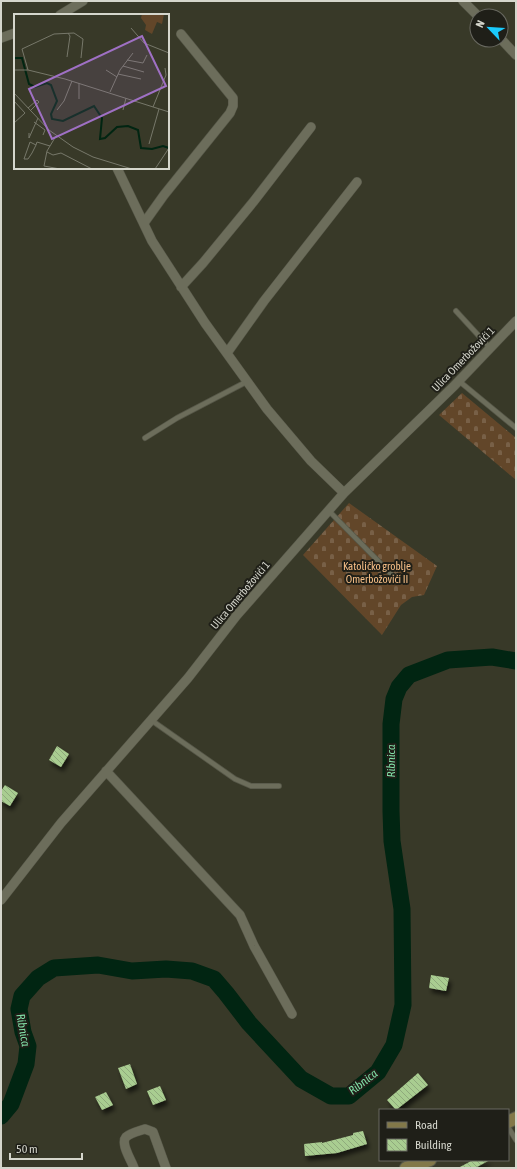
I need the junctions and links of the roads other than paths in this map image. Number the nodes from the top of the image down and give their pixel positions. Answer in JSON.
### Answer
{"nodes":[{"id":1,"x":83,"y":1,"type":"edge"},
{"id":2,"x":62,"y":14,"type":"edge"},
{"id":3,"x":14,"y":33,"type":"edge"},
{"id":4,"x":181,"y":34,"type":"dead end"},
{"id":5,"x":1,"y":38,"type":"edge"},
{"id":6,"x":311,"y":127,"type":"dead end"},
{"id":7,"x":118,"y":169,"type":"edge"},
{"id":8,"x":357,"y":182,"type":"dead end"},
{"id":9,"x":144,"y":223,"type":"junction"},
{"id":10,"x":181,"y":287,"type":"junction"},
{"id":11,"x":456,"y":311,"type":"dead end"},
{"id":12,"x":516,"y":321,"type":"edge"},
{"id":13,"x":490,"y":348,"type":"junction"},
{"id":14,"x":227,"y":353,"type":"junction"},
{"id":15,"x":459,"y":381,"type":"junction"},
{"id":16,"x":248,"y":382,"type":"junction"},
{"id":17,"x":516,"y":428,"type":"edge"},
{"id":18,"x":145,"y":438,"type":"dead end"},
{"id":19,"x":344,"y":493,"type":"junction"},
{"id":20,"x":329,"y":511,"type":"junction"},
{"id":21,"x":392,"y":575,"type":"dead end"},
{"id":22,"x":151,"y":720,"type":"junction"},
{"id":23,"x":106,"y":770,"type":"junction"},
{"id":24,"x":279,"y":786,"type":"dead end"},
{"id":25,"x":1,"y":900,"type":"edge"},
{"id":26,"x":292,"y":1014,"type":"dead end"},
{"id":27,"x":509,"y":1130,"type":"edge"},
{"id":28,"x":516,"y":1140,"type":"edge"},
{"id":29,"x":427,"y":1161,"type":"edge"},
{"id":30,"x":134,"y":1168,"type":"edge"},
{"id":31,"x":166,"y":1168,"type":"edge"},
{"id":32,"x":406,"y":1168,"type":"edge"}],
"edges":[{"from":1,"to":2,"type":"street"},
{"from":3,"to":5,"type":"street"},
{"from":4,"to":9,"type":"street"},
{"from":6,"to":10,"type":"street"},
{"from":7,"to":9,"type":"street"},
{"from":8,"to":14,"type":"street"},
{"from":9,"to":10,"type":"street"},
{"from":10,"to":14,"type":"street"},
{"from":11,"to":13,"type":"lane"},
{"from":12,"to":13,"type":"street","name":"Ulica Omerbožovići 1"},
{"from":13,"to":15,"type":"street","name":"Ulica Omerbožovići 1"},
{"from":14,"to":16,"type":"street"},
{"from":15,"to":17,"type":"lane"},
{"from":15,"to":19,"type":"street","name":"Ulica Omerbožovići 1"},
{"from":16,"to":18,"type":"lane"},
{"from":16,"to":19,"type":"street"},
{"from":19,"to":20,"type":"street","name":"Ulica Omerbožovići 1"},
{"from":20,"to":21,"type":"lane"},
{"from":20,"to":22,"type":"street","name":"Ulica Omerbožovići 1"},
{"from":22,"to":23,"type":"street","name":"Ulica Omerbožovići 1"},
{"from":22,"to":24,"type":"lane"},
{"from":23,"to":25,"type":"street","name":"Ulica Omerbožovići 1"},
{"from":23,"to":26,"type":"street"},
{"from":27,"to":28,"type":"lane"},
{"from":29,"to":32,"type":"main road"},
{"from":30,"to":31,"type":"street"}]}
